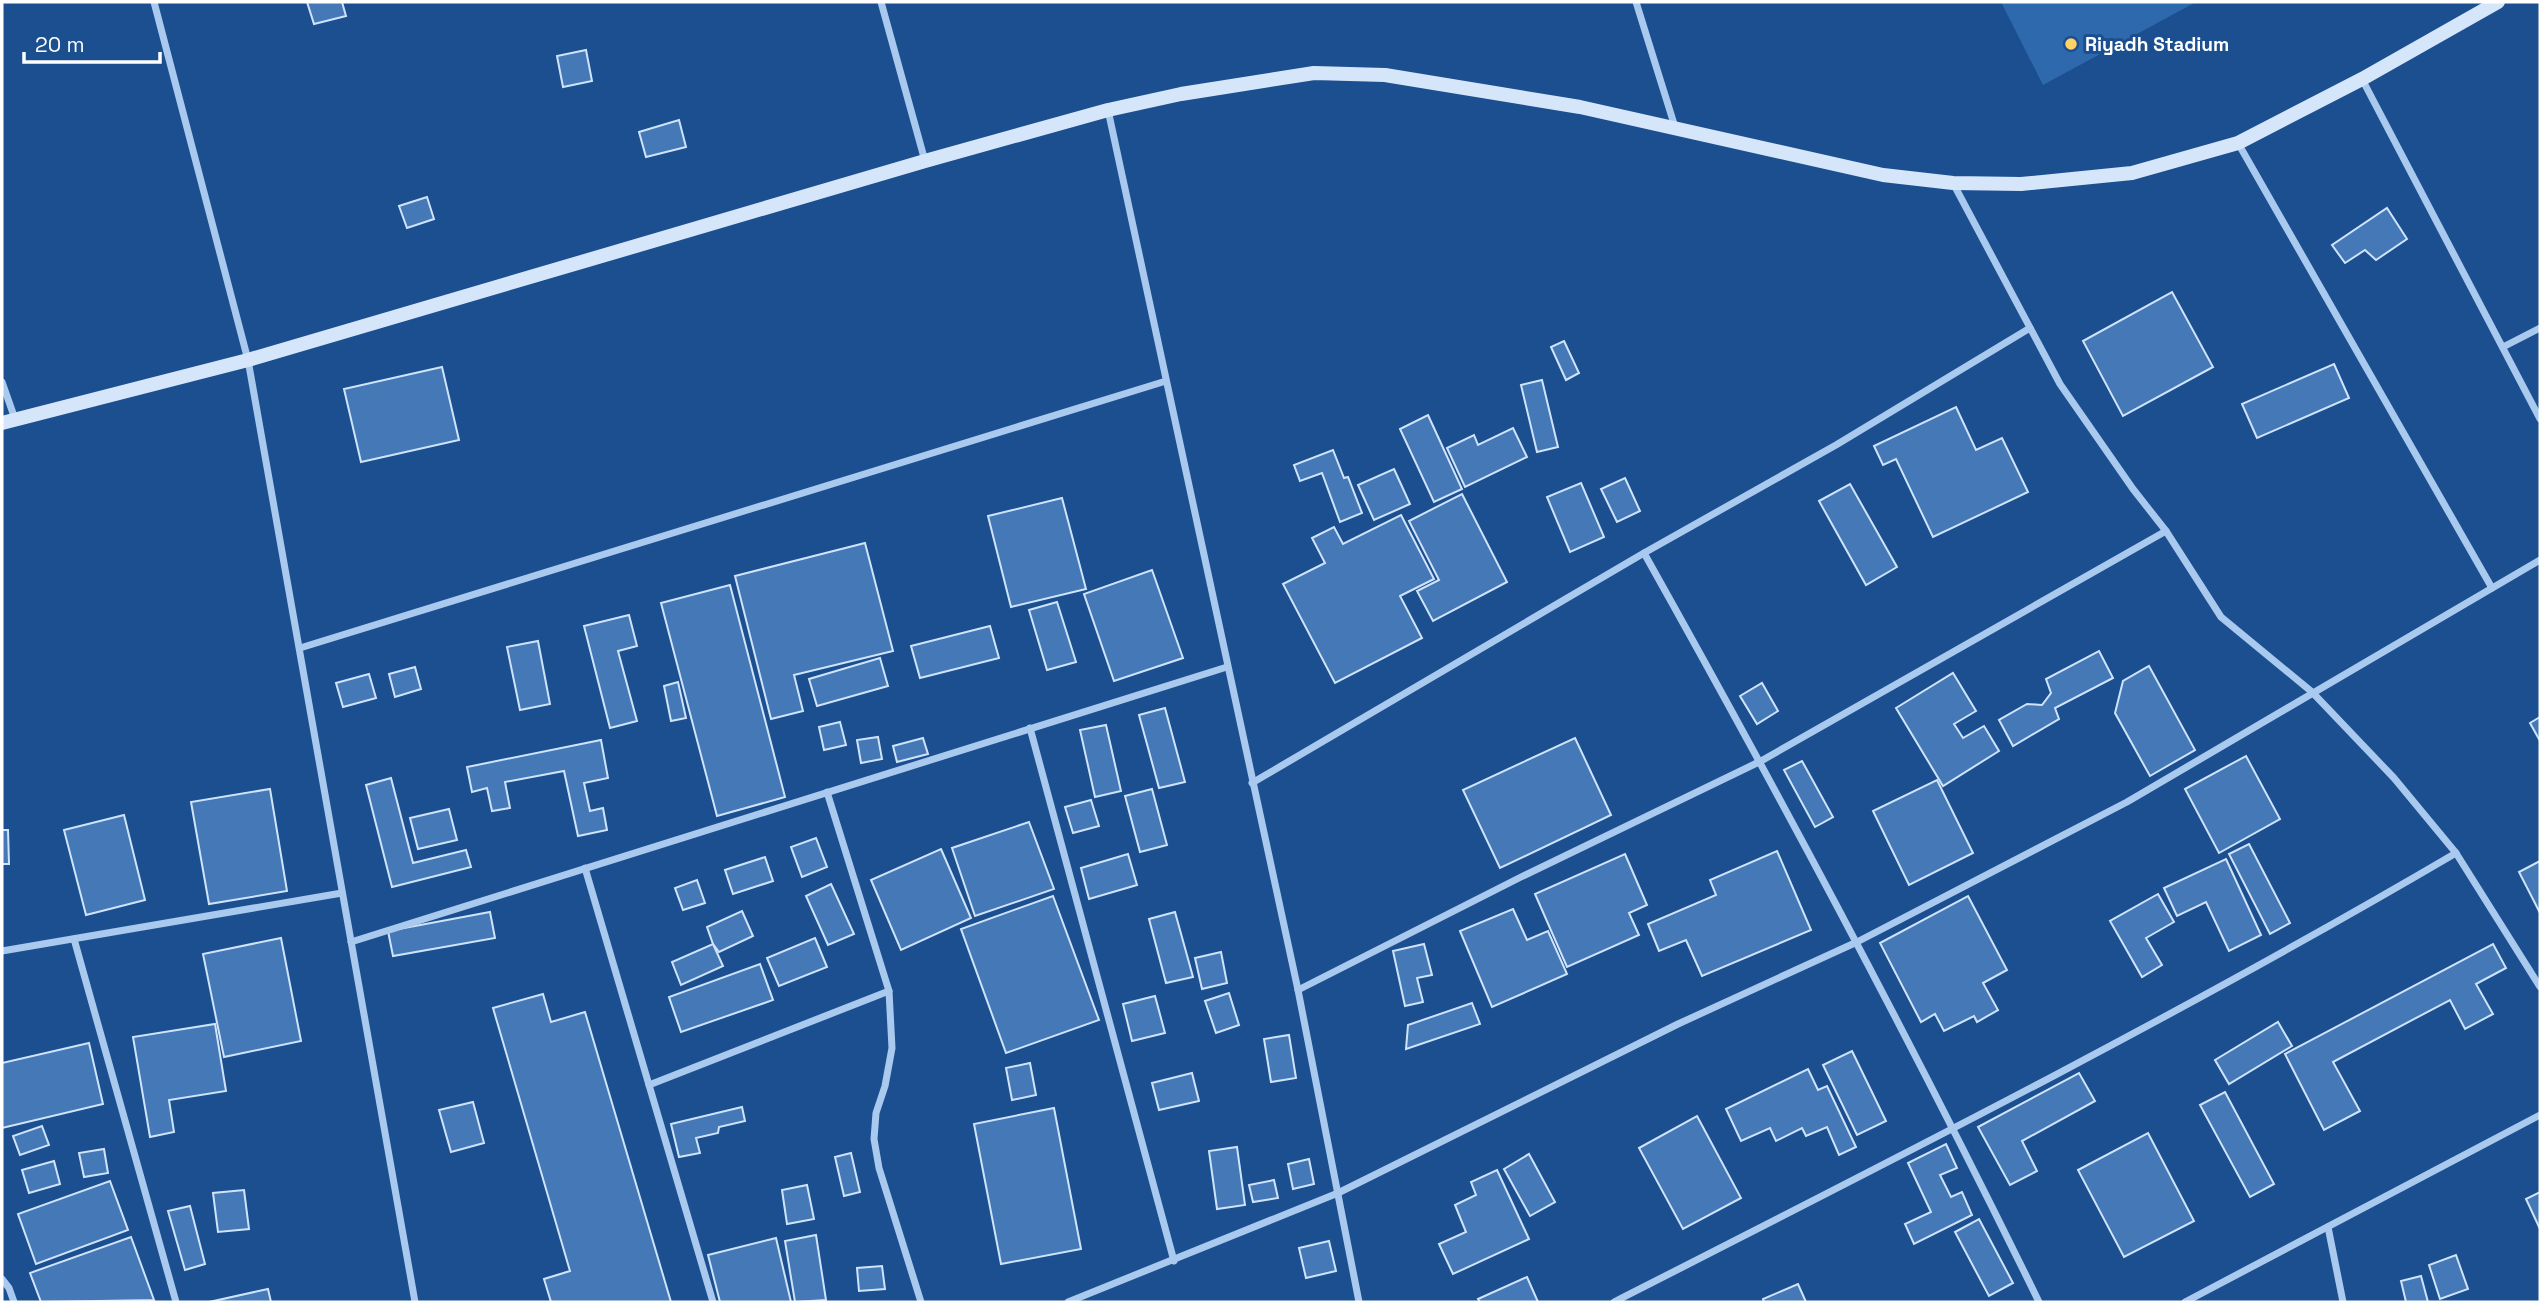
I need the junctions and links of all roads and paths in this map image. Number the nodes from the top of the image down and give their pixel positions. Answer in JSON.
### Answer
{"nodes":[{"id":1,"x":154,"y":2,"type":"edge"},
{"id":2,"x":881,"y":2,"type":"edge"},
{"id":3,"x":1636,"y":2,"type":"edge"},
{"id":4,"x":2498,"y":2,"type":"edge"},
{"id":5,"x":2362,"y":79,"type":"junction"},
{"id":6,"x":1108,"y":110,"type":"junction"},
{"id":7,"x":1675,"y":128,"type":"junction"},
{"id":8,"x":2238,"y":143,"type":"junction"},
{"id":9,"x":925,"y":161,"type":"junction"},
{"id":10,"x":1952,"y":183,"type":"junction"},
{"id":11,"x":2030,"y":328,"type":"junction"},
{"id":12,"x":2540,"y":328,"type":"edge"},
{"id":13,"x":2503,"y":347,"type":"junction"},
{"id":14,"x":248,"y":360,"type":"junction"},
{"id":15,"x":1166,"y":381,"type":"junction"},
{"id":16,"x":2,"y":382,"type":"edge"},
{"id":17,"x":2540,"y":419,"type":"edge"},
{"id":18,"x":9,"y":421,"type":"edge"},
{"id":19,"x":2166,"y":531,"type":"junction"},
{"id":20,"x":1643,"y":553,"type":"junction"},
{"id":21,"x":2540,"y":560,"type":"edge"},
{"id":22,"x":2492,"y":588,"type":"junction"},
{"id":23,"x":300,"y":648,"type":"junction"},
{"id":24,"x":1227,"y":667,"type":"junction"},
{"id":25,"x":2312,"y":692,"type":"junction"},
{"id":26,"x":1030,"y":728,"type":"junction"},
{"id":27,"x":1761,"y":761,"type":"junction"},
{"id":28,"x":1252,"y":783,"type":"junction"},
{"id":29,"x":828,"y":792,"type":"junction"},
{"id":30,"x":2456,"y":853,"type":"junction"},
{"id":31,"x":585,"y":868,"type":"junction"},
{"id":32,"x":342,"y":893,"type":"junction"},
{"id":33,"x":74,"y":939,"type":"junction"},
{"id":34,"x":351,"y":942,"type":"junction"},
{"id":35,"x":1857,"y":942,"type":"junction"},
{"id":36,"x":2,"y":951,"type":"edge"},
{"id":37,"x":2540,"y":987,"type":"edge"},
{"id":38,"x":1298,"y":990,"type":"junction"},
{"id":39,"x":889,"y":991,"type":"junction"},
{"id":40,"x":649,"y":1085,"type":"junction"},
{"id":41,"x":2540,"y":1115,"type":"edge"},
{"id":42,"x":1952,"y":1129,"type":"junction"},
{"id":43,"x":1338,"y":1193,"type":"junction"},
{"id":44,"x":2328,"y":1227,"type":"junction"},
{"id":45,"x":1174,"y":1261,"type":"junction"},
{"id":46,"x":2,"y":1279,"type":"edge"},
{"id":47,"x":14,"y":1302,"type":"edge"},
{"id":48,"x":176,"y":1302,"type":"edge"},
{"id":49,"x":415,"y":1302,"type":"edge"},
{"id":50,"x":713,"y":1302,"type":"edge"},
{"id":51,"x":921,"y":1302,"type":"edge"},
{"id":52,"x":1068,"y":1302,"type":"edge"},
{"id":53,"x":1359,"y":1302,"type":"edge"},
{"id":54,"x":1614,"y":1302,"type":"edge"},
{"id":55,"x":2039,"y":1302,"type":"edge"},
{"id":56,"x":2185,"y":1302,"type":"edge"},
{"id":57,"x":2343,"y":1302,"type":"edge"}],
"edges":[{"from":1,"to":14,"type":"street"},
{"from":2,"to":9,"type":"street"},
{"from":3,"to":7,"type":"street"},
{"from":4,"to":5,"type":"street"},
{"from":5,"to":8,"type":"street"},
{"from":5,"to":13,"type":"street"},
{"from":6,"to":7,"type":"street"},
{"from":6,"to":9,"type":"street"},
{"from":6,"to":15,"type":"street"},
{"from":7,"to":10,"type":"street"},
{"from":8,"to":10,"type":"street"},
{"from":8,"to":22,"type":"street"},
{"from":9,"to":14,"type":"street"},
{"from":10,"to":11,"type":"street"},
{"from":11,"to":19,"type":"street"},
{"from":11,"to":20,"type":"street"},
{"from":12,"to":13,"type":"street"},
{"from":13,"to":17,"type":"street"},
{"from":14,"to":18,"type":"street"},
{"from":14,"to":23,"type":"street"},
{"from":15,"to":23,"type":"street"},
{"from":15,"to":24,"type":"street"},
{"from":16,"to":18,"type":"street"},
{"from":19,"to":25,"type":"street"},
{"from":19,"to":27,"type":"street"},
{"from":20,"to":27,"type":"street"},
{"from":20,"to":28,"type":"street"},
{"from":21,"to":22,"type":"street"},
{"from":22,"to":25,"type":"street"},
{"from":23,"to":32,"type":"street"},
{"from":24,"to":26,"type":"street"},
{"from":24,"to":28,"type":"street"},
{"from":25,"to":30,"type":"street"},
{"from":25,"to":35,"type":"street"},
{"from":26,"to":29,"type":"street"},
{"from":26,"to":45,"type":"street"},
{"from":27,"to":35,"type":"street"},
{"from":27,"to":38,"type":"street"},
{"from":28,"to":38,"type":"street"},
{"from":29,"to":31,"type":"street"},
{"from":29,"to":39,"type":"street"},
{"from":30,"to":37,"type":"street"},
{"from":30,"to":42,"type":"street"},
{"from":31,"to":34,"type":"street"},
{"from":31,"to":40,"type":"street"},
{"from":32,"to":33,"type":"street"},
{"from":32,"to":34,"type":"street"},
{"from":33,"to":36,"type":"street"},
{"from":33,"to":48,"type":"street"},
{"from":34,"to":49,"type":"street"},
{"from":35,"to":42,"type":"street"},
{"from":35,"to":43,"type":"street"},
{"from":38,"to":43,"type":"street"},
{"from":39,"to":40,"type":"street"},
{"from":39,"to":51,"type":"street"},
{"from":40,"to":50,"type":"street"},
{"from":41,"to":44,"type":"street"},
{"from":42,"to":54,"type":"street"},
{"from":42,"to":55,"type":"street"},
{"from":43,"to":45,"type":"street"},
{"from":43,"to":53,"type":"street"},
{"from":44,"to":56,"type":"street"},
{"from":44,"to":57,"type":"street"},
{"from":45,"to":52,"type":"street"},
{"from":46,"to":47,"type":"street"}]}
